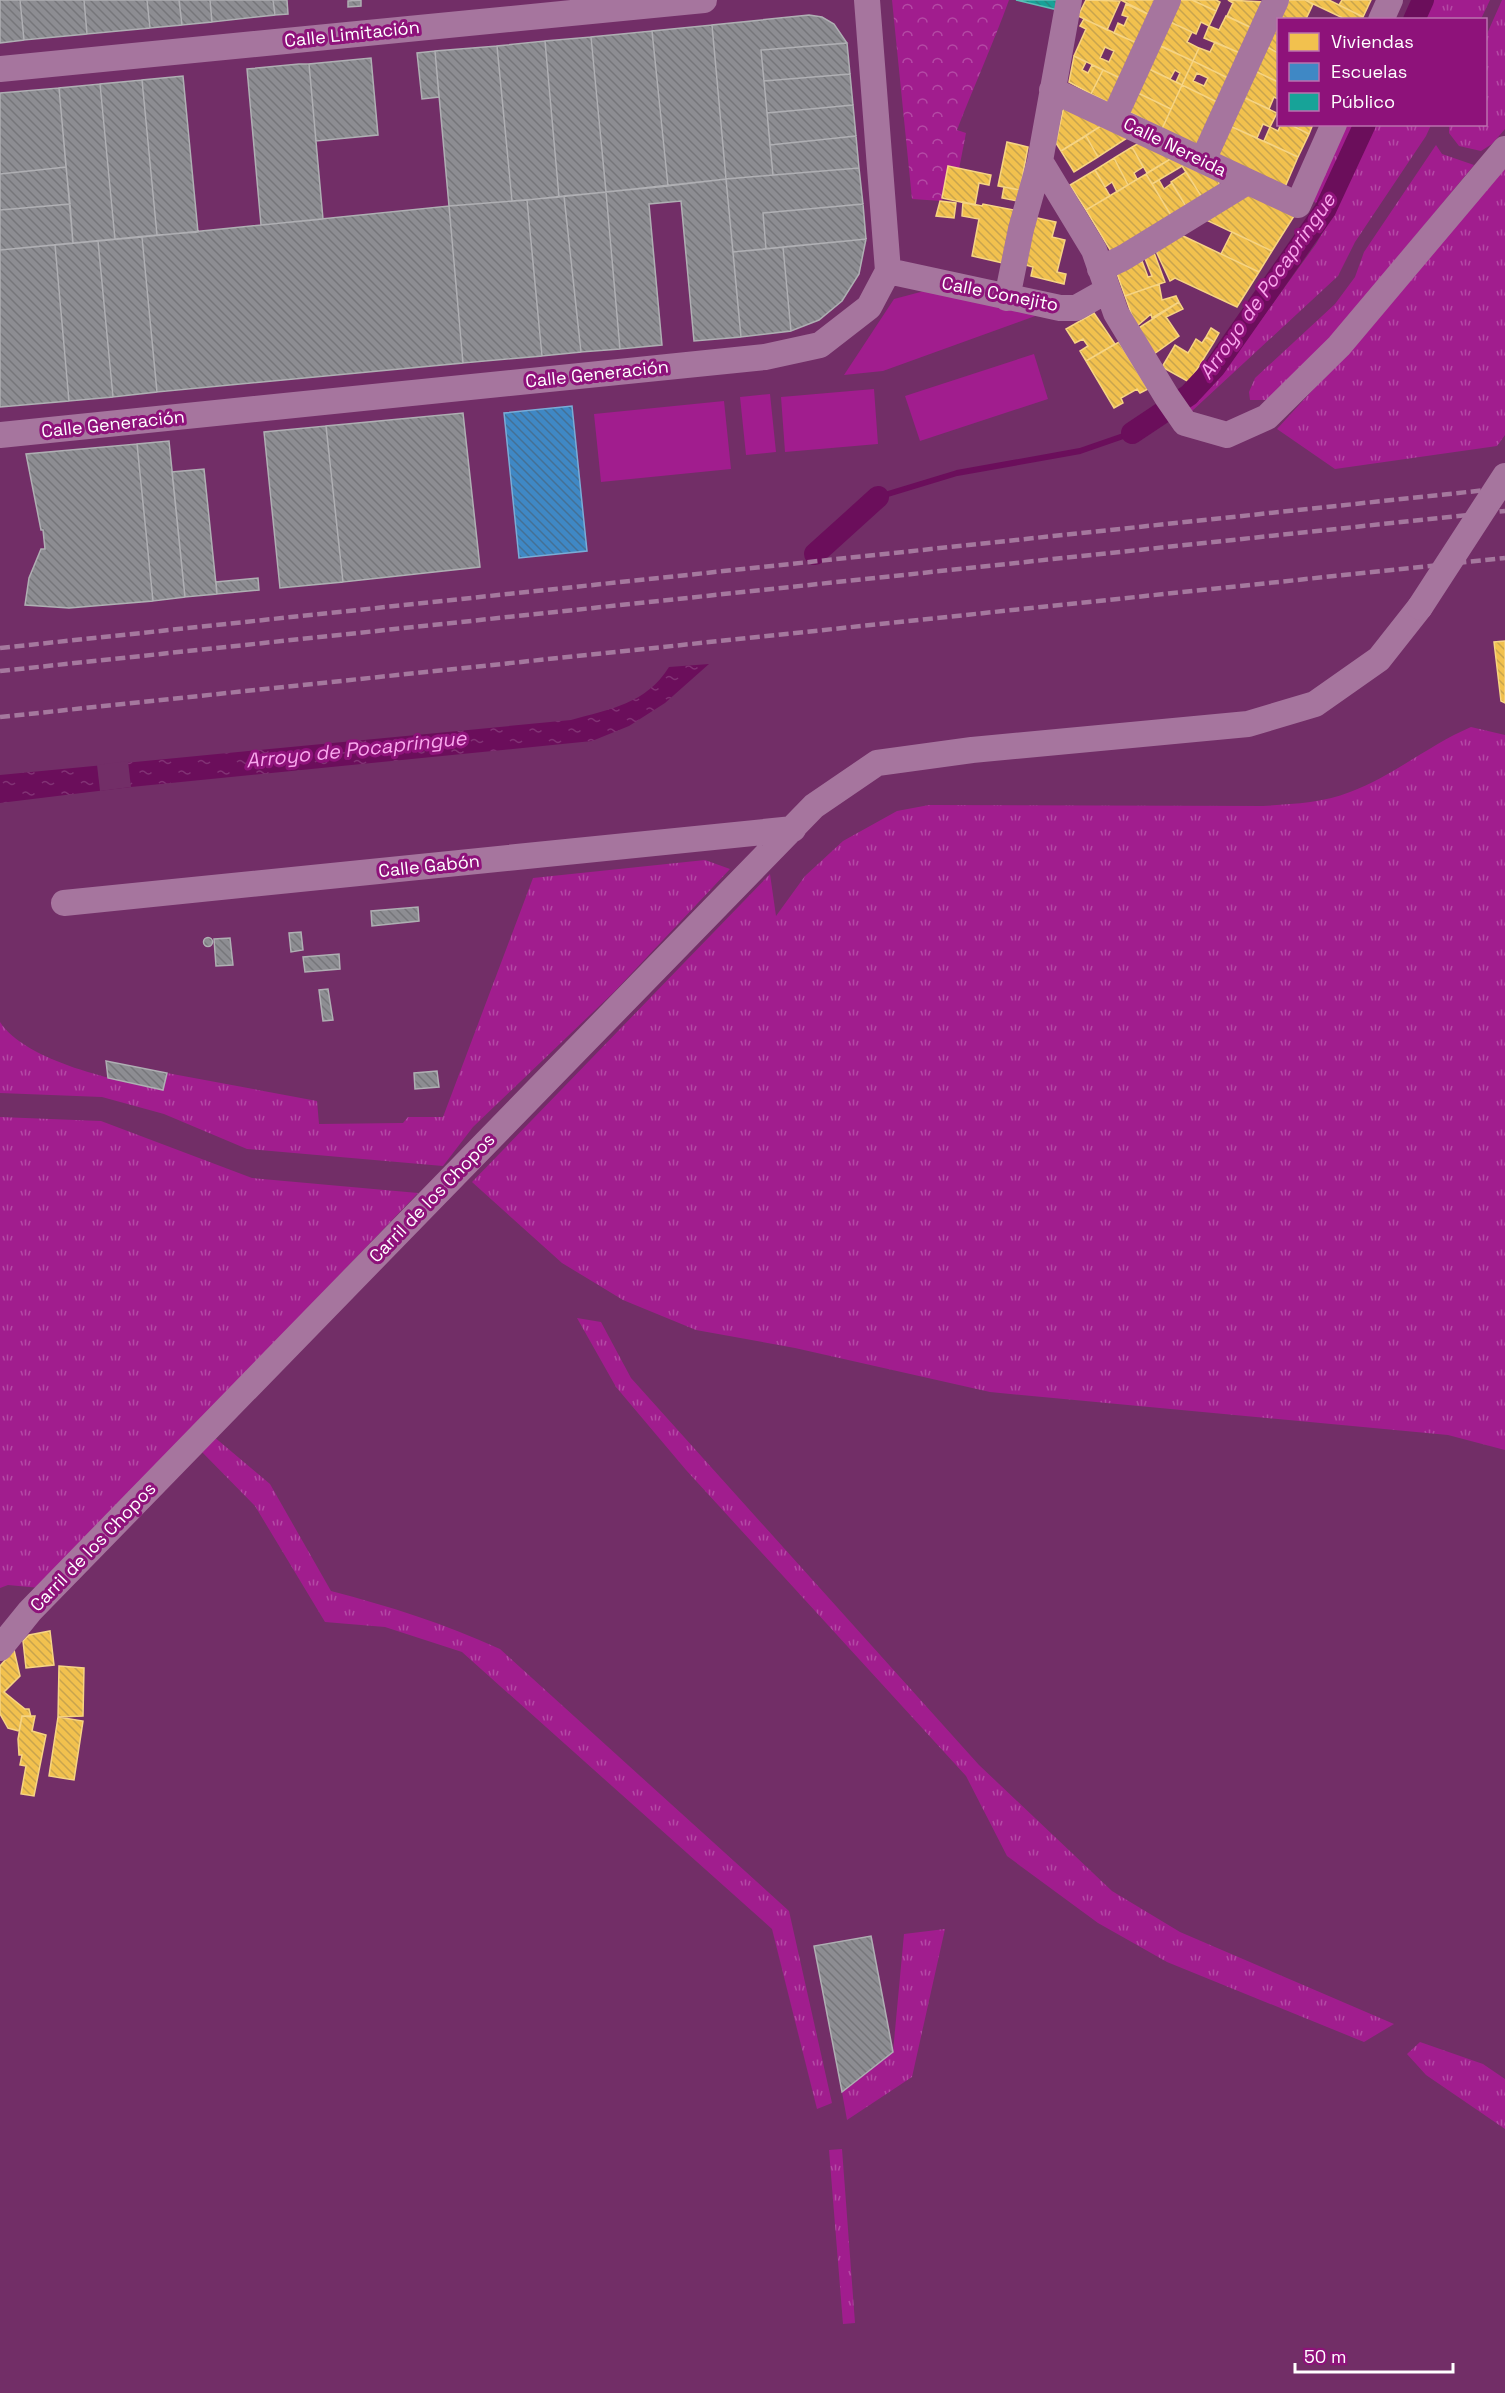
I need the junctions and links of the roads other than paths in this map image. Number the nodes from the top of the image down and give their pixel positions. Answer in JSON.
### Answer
{"nodes":[{"id":1,"x":704,"y":0,"type":"edge"},
{"id":2,"x":867,"y":0,"type":"edge"},
{"id":3,"x":1069,"y":0,"type":"edge"},
{"id":4,"x":1168,"y":0,"type":"edge"},
{"id":5,"x":1276,"y":0,"type":"edge"},
{"id":6,"x":1390,"y":0,"type":"edge"},
{"id":7,"x":653,"y":2,"type":"edge"},
{"id":8,"x":1382,"y":18,"type":"edge"},
{"id":9,"x":0,"y":69,"type":"edge"},
{"id":10,"x":1052,"y":90,"type":"junction"},
{"id":11,"x":1114,"y":118,"type":"junction"},
{"id":12,"x":1333,"y":126,"type":"edge"},
{"id":13,"x":1505,"y":149,"type":"edge"},
{"id":14,"x":1203,"y":160,"type":"junction"},
{"id":15,"x":1040,"y":161,"type":"junction"},
{"id":16,"x":1247,"y":182,"type":"junction"},
{"id":17,"x":888,"y":271,"type":"junction"},
{"id":18,"x":1105,"y":280,"type":"junction"},
{"id":19,"x":1007,"y":298,"type":"junction"},
{"id":20,"x":0,"y":435,"type":"edge"},
{"id":21,"x":1505,"y":476,"type":"edge"},
{"id":22,"x":793,"y":829,"type":"junction"},
{"id":23,"x":64,"y":903,"type":"dead end"},
{"id":24,"x":0,"y":1648,"type":"edge"}],
"edges":[{"from":1,"to":7,"type":"street","name":"Calle Limitación"},
{"from":2,"to":17,"type":"street"},
{"from":3,"to":10,"type":"street"},
{"from":4,"to":11,"type":"street"},
{"from":5,"to":14,"type":"street"},
{"from":6,"to":8,"type":"street"},
{"from":7,"to":9,"type":"street","name":"Calle Limitación"},
{"from":10,"to":11,"type":"street","name":"Calle Nereida"},
{"from":10,"to":15,"type":"street"},
{"from":11,"to":14,"type":"street","name":"Calle Nereida"},
{"from":12,"to":16,"type":"street","name":"Calle Nereida"},
{"from":13,"to":18,"type":"street"},
{"from":14,"to":16,"type":"street","name":"Calle Nereida"},
{"from":15,"to":18,"type":"street"},
{"from":15,"to":19,"type":"street"},
{"from":16,"to":18,"type":"street","name":"Calle Conejito"},
{"from":17,"to":19,"type":"street","name":"Calle Conejito"},
{"from":17,"to":20,"type":"street","name":"Calle Generación"},
{"from":18,"to":19,"type":"street","name":"Calle Conejito"},
{"from":21,"to":22,"type":"street","name":"Carril de los Chopos","bridge":true},
{"from":22,"to":23,"type":"street","name":"Calle Gabón"},
{"from":22,"to":24,"type":"street","name":"Carril de los Chopos"}]}
